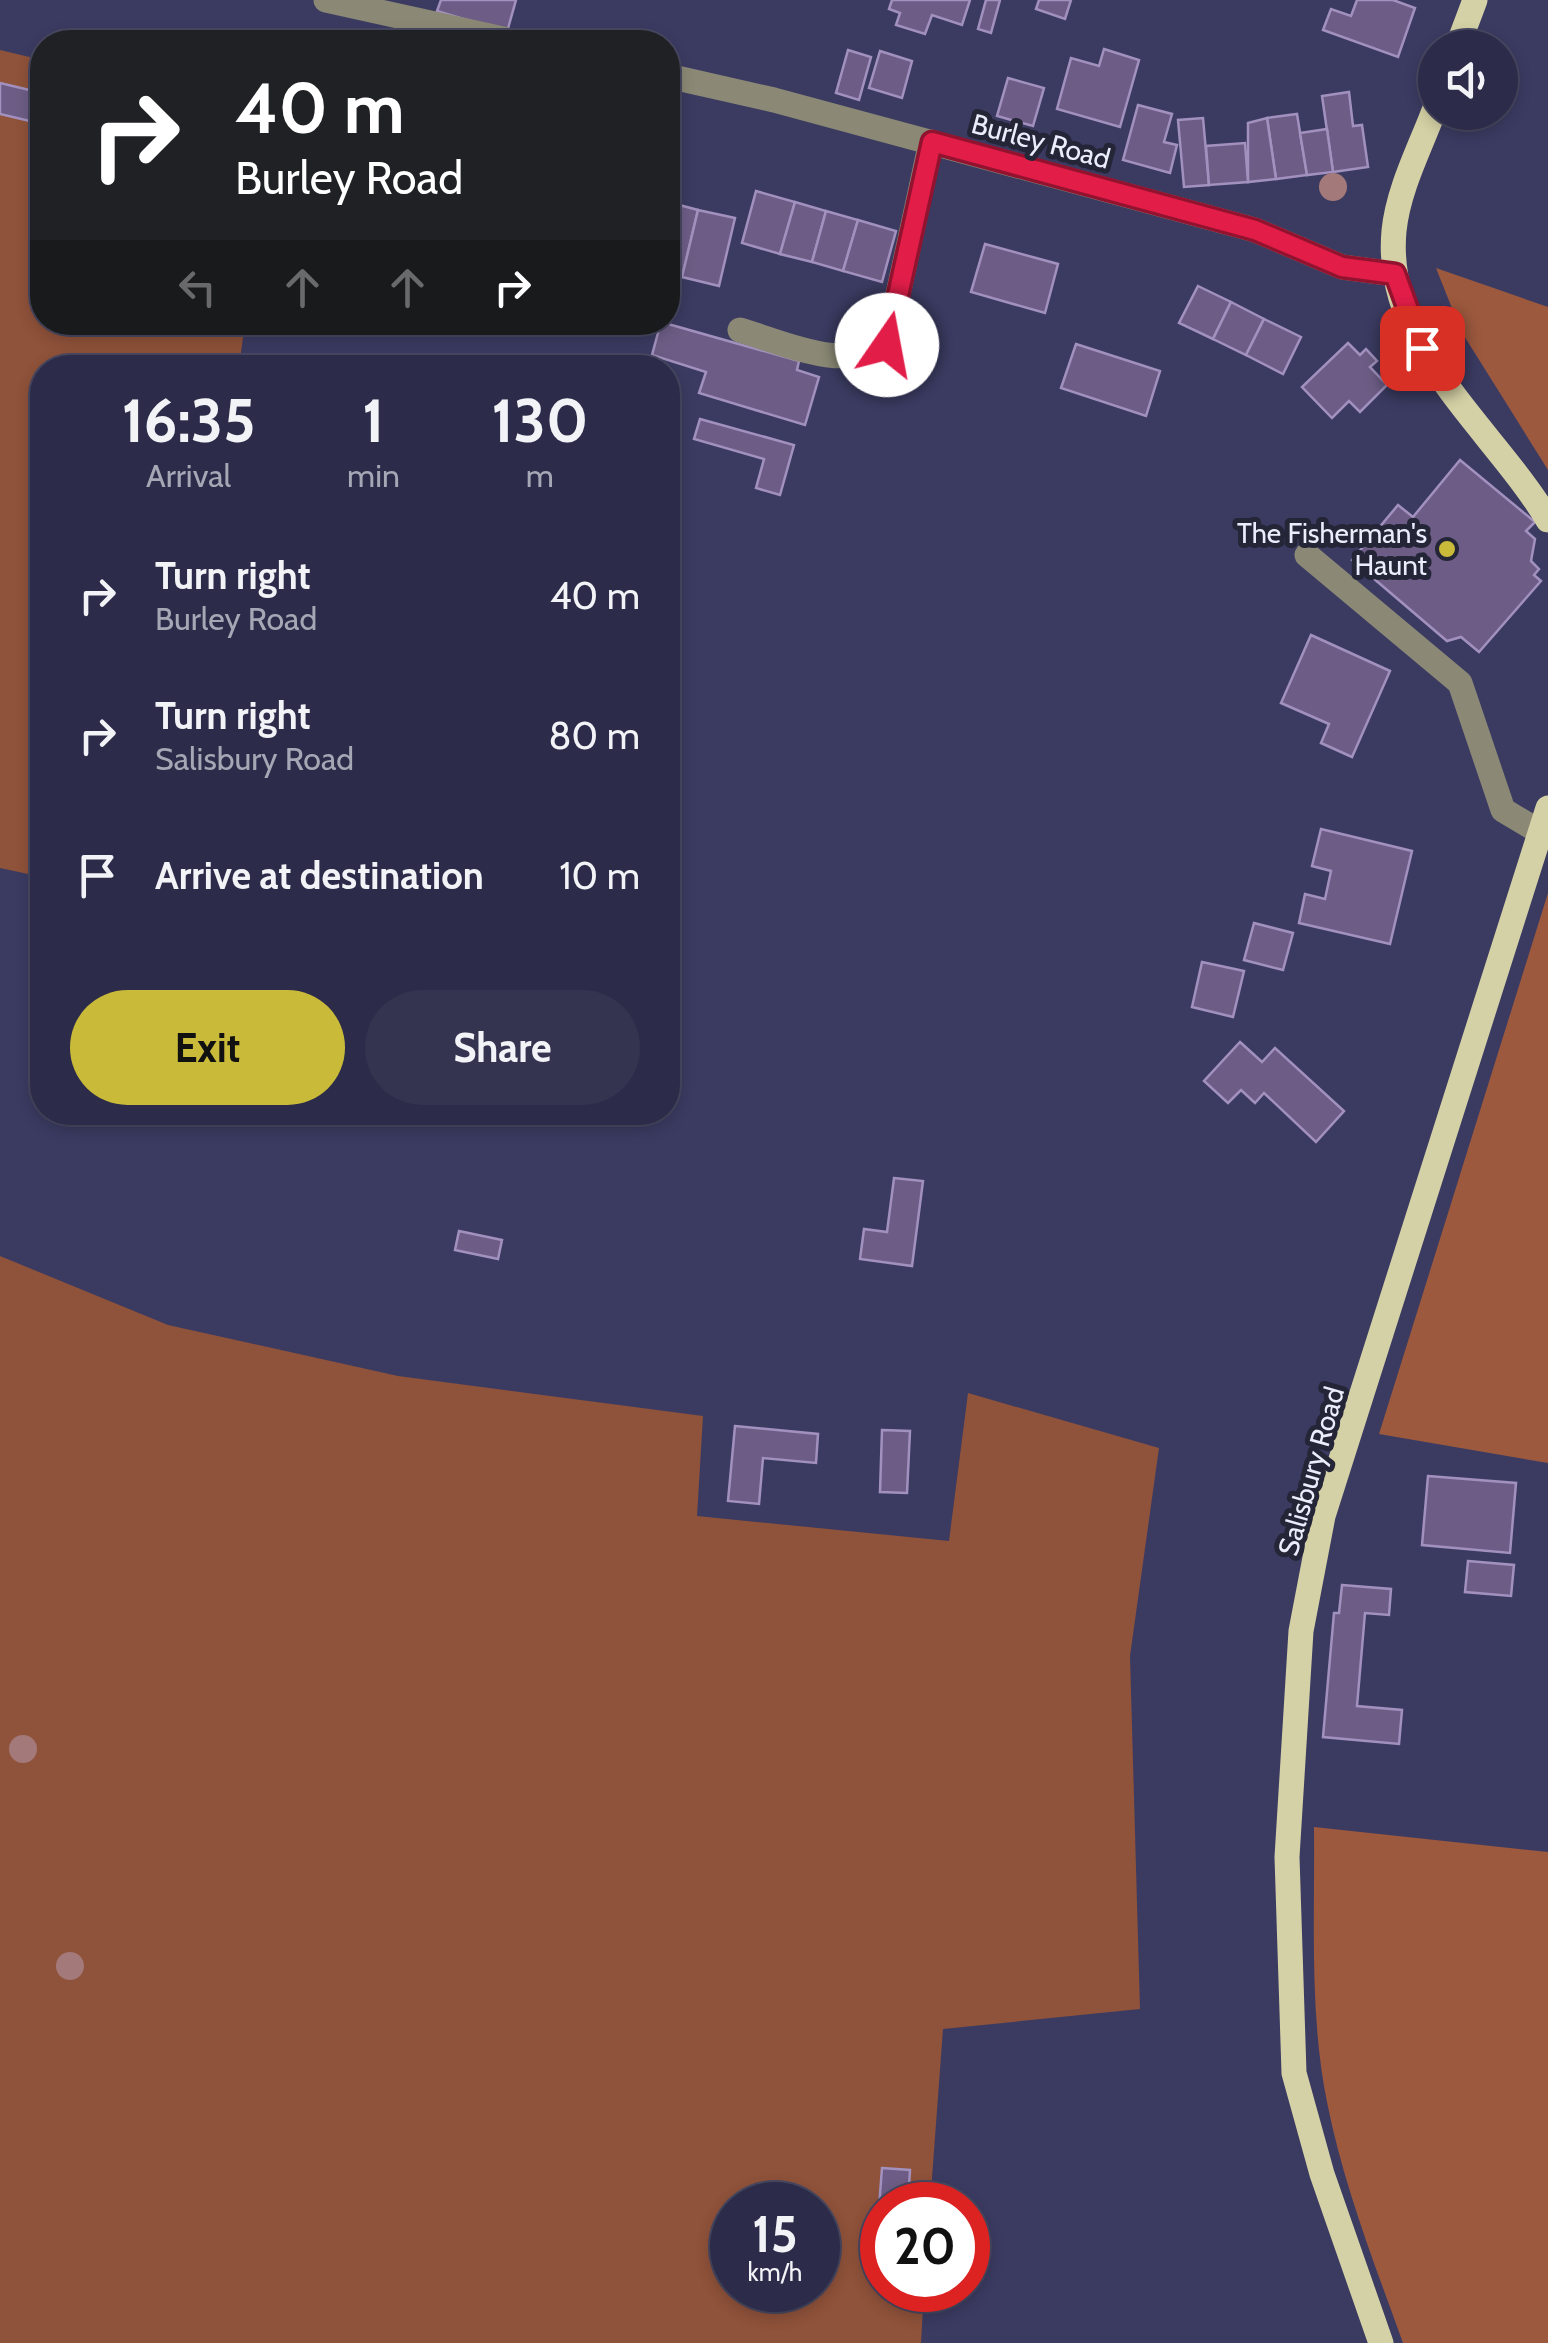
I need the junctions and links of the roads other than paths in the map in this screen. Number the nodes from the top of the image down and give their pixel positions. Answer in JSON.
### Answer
{"nodes":[{"id":1,"x":326,"y":0,"type":"edge"},
{"id":2,"x":1475,"y":0,"type":"edge"},
{"id":3,"x":462,"y":30,"type":"edge"},
{"id":4,"x":1464,"y":30,"type":"edge"},
{"id":5,"x":680,"y":79,"type":"edge"},
{"id":6,"x":1428,"y":130,"type":"edge"},
{"id":7,"x":932,"y":142,"type":"junction"},
{"id":8,"x":1395,"y":274,"type":"junction"},
{"id":9,"x":740,"y":330,"type":"dead end"},
{"id":10,"x":1548,"y":520,"type":"edge"},
{"id":11,"x":1307,"y":555,"type":"dead end"},
{"id":12,"x":1544,"y":820,"type":"edge"},
{"id":13,"x":1381,"y":2343,"type":"edge"}],
"edges":[{"from":1,"to":3,"type":"street"},
{"from":2,"to":4,"type":"main road"},
{"from":5,"to":7,"type":"street","name":"Burley Road"},
{"from":6,"to":8,"type":"main road"},
{"from":7,"to":8,"type":"street","name":"Burley Road"},
{"from":7,"to":9,"type":"street"},
{"from":8,"to":10,"type":"main road"},
{"from":11,"to":12,"type":"street"},
{"from":12,"to":13,"type":"main road","name":"Salisbury Road"}]}
